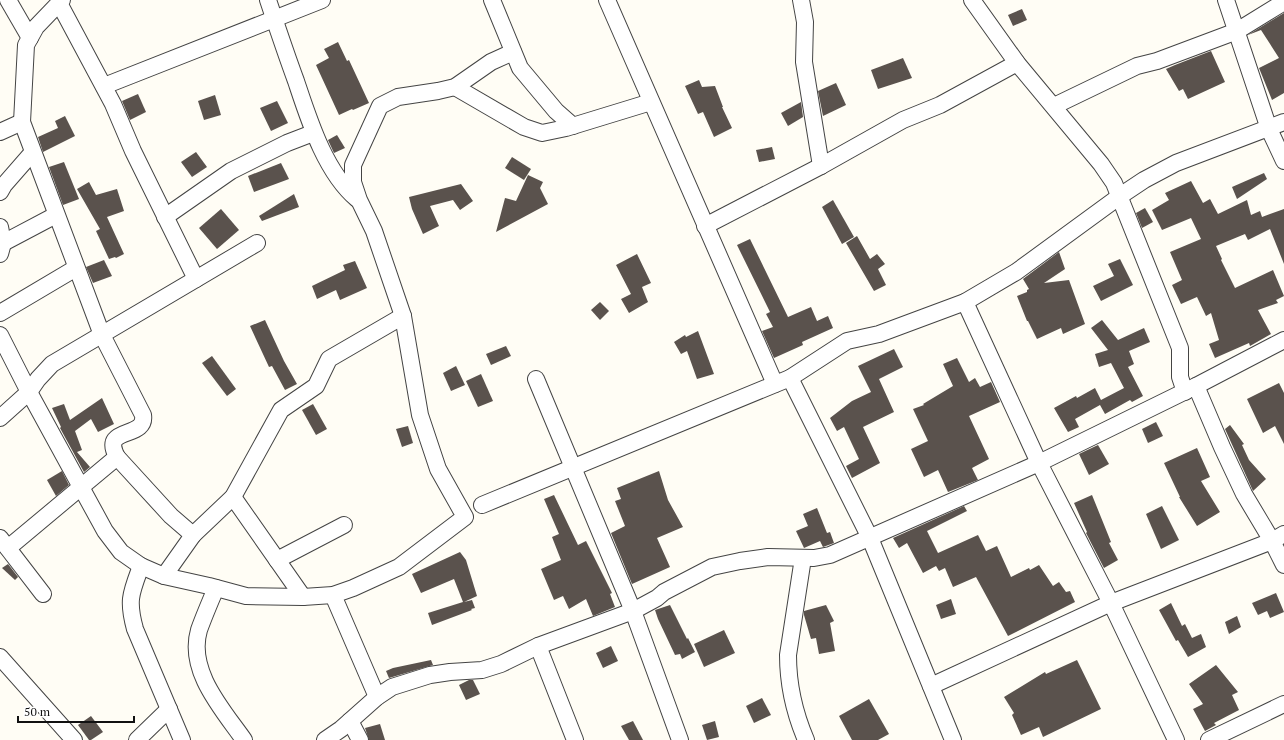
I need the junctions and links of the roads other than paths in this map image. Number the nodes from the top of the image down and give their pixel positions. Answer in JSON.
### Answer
{"nodes":[{"id":1,"x":8,"y":0,"type":"edge"},
{"id":2,"x":268,"y":0,"type":"edge"},
{"id":3,"x":322,"y":0,"type":"edge"},
{"id":4,"x":492,"y":0,"type":"edge"},
{"id":5,"x":607,"y":0,"type":"edge"},
{"id":6,"x":802,"y":0,"type":"edge"},
{"id":7,"x":972,"y":0,"type":"edge"},
{"id":8,"x":1226,"y":0,"type":"edge"},
{"id":9,"x":61,"y":1,"type":"edge"},
{"id":10,"x":1284,"y":2,"type":"edge"},
{"id":11,"x":274,"y":19,"type":"junction"},
{"id":12,"x":1236,"y":31,"type":"junction"},
{"id":13,"x":30,"y":38,"type":"junction"},
{"id":14,"x":513,"y":52,"type":"junction"},
{"id":15,"x":1017,"y":64,"type":"junction"},
{"id":16,"x":104,"y":86,"type":"junction"},
{"id":17,"x":455,"y":87,"type":"junction"},
{"id":18,"x":652,"y":102,"type":"junction"},
{"id":19,"x":1054,"y":106,"type":"junction"},
{"id":20,"x":22,"y":122,"type":"junction"},
{"id":21,"x":1284,"y":122,"type":"edge"},
{"id":22,"x":573,"y":126,"type":"junction"},
{"id":23,"x":1269,"y":129,"type":"junction"},
{"id":24,"x":0,"y":132,"type":"edge"},
{"id":25,"x":313,"y":133,"type":"junction"},
{"id":26,"x":32,"y":152,"type":"junction"},
{"id":27,"x":1284,"y":161,"type":"edge"},
{"id":28,"x":822,"y":166,"type":"junction"},
{"id":29,"x":0,"y":192,"type":"edge"},
{"id":30,"x":1120,"y":196,"type":"junction"},
{"id":31,"x":359,"y":200,"type":"junction"},
{"id":32,"x":56,"y":215,"type":"junction"},
{"id":33,"x":164,"y":217,"type":"junction"},
{"id":34,"x":706,"y":226,"type":"junction"},
{"id":35,"x":1,"y":241,"type":"edge"},
{"id":36,"x":257,"y":243,"type":"dead end"},
{"id":37,"x":76,"y":268,"type":"junction"},
{"id":38,"x":196,"y":280,"type":"junction"},
{"id":39,"x":965,"y":302,"type":"junction"},
{"id":40,"x":0,"y":313,"type":"edge"},
{"id":41,"x":403,"y":316,"type":"junction"},
{"id":42,"x":0,"y":335,"type":"edge"},
{"id":43,"x":102,"y":335,"type":"junction"},
{"id":44,"x":1284,"y":340,"type":"edge"},
{"id":45,"x":790,"y":378,"type":"junction"},
{"id":46,"x":536,"y":379,"type":"dead end"},
{"id":47,"x":775,"y":384,"type":"junction"},
{"id":48,"x":1190,"y":389,"type":"junction"},
{"id":49,"x":29,"y":392,"type":"junction"},
{"id":50,"x":0,"y":418,"type":"edge"},
{"id":51,"x":117,"y":457,"type":"junction"},
{"id":52,"x":1039,"y":463,"type":"junction"},
{"id":53,"x":573,"y":467,"type":"junction"},
{"id":54,"x":81,"y":487,"type":"junction"},
{"id":55,"x":233,"y":497,"type":"junction"},
{"id":56,"x":482,"y":505,"type":"dead end"},
{"id":57,"x":344,"y":525,"type":"dead end"},
{"id":58,"x":193,"y":535,"type":"junction"},
{"id":59,"x":1278,"y":537,"type":"edge"},
{"id":60,"x":870,"y":538,"type":"junction"},
{"id":61,"x":4,"y":543,"type":"edge"},
{"id":62,"x":803,"y":558,"type":"junction"},
{"id":63,"x":277,"y":560,"type":"junction"},
{"id":64,"x":1284,"y":565,"type":"edge"},
{"id":65,"x":140,"y":566,"type":"junction"},
{"id":66,"x":164,"y":576,"type":"junction"},
{"id":67,"x":216,"y":588,"type":"junction"},
{"id":68,"x":43,"y":594,"type":"dead end"},
{"id":69,"x":333,"y":595,"type":"junction"},
{"id":70,"x":303,"y":597,"type":"junction"},
{"id":71,"x":1111,"y":603,"type":"junction"},
{"id":72,"x":633,"y":611,"type":"junction"},
{"id":73,"x":538,"y":646,"type":"junction"},
{"id":74,"x":0,"y":656,"type":"edge"},
{"id":75,"x":931,"y":686,"type":"junction"},
{"id":76,"x":377,"y":697,"type":"junction"},
{"id":77,"x":1284,"y":704,"type":"edge"},
{"id":78,"x":169,"y":709,"type":"junction"},
{"id":79,"x":350,"y":721,"type":"junction"},
{"id":80,"x":74,"y":740,"type":"edge"},
{"id":81,"x":137,"y":740,"type":"edge"},
{"id":82,"x":182,"y":740,"type":"edge"},
{"id":83,"x":244,"y":740,"type":"edge"},
{"id":84,"x":325,"y":740,"type":"edge"},
{"id":85,"x":360,"y":740,"type":"edge"},
{"id":86,"x":575,"y":740,"type":"edge"},
{"id":87,"x":680,"y":740,"type":"edge"},
{"id":88,"x":806,"y":740,"type":"edge"},
{"id":89,"x":953,"y":740,"type":"edge"},
{"id":90,"x":1176,"y":740,"type":"edge"},
{"id":91,"x":1209,"y":740,"type":"edge"}],
"edges":[{"from":1,"to":13,"type":"street"},
{"from":2,"to":11,"type":"street"},
{"from":3,"to":11,"type":"street"},
{"from":4,"to":14,"type":"street"},
{"from":5,"to":18,"type":"street"},
{"from":6,"to":28,"type":"street"},
{"from":7,"to":15,"type":"street"},
{"from":8,"to":12,"type":"street"},
{"from":9,"to":13,"type":"street"},
{"from":9,"to":16,"type":"street"},
{"from":10,"to":12,"type":"street"},
{"from":11,"to":16,"type":"street"},
{"from":11,"to":25,"type":"street"},
{"from":12,"to":19,"type":"street"},
{"from":12,"to":23,"type":"street"},
{"from":13,"to":20,"type":"street"},
{"from":14,"to":17,"type":"street"},
{"from":14,"to":22,"type":"street"},
{"from":15,"to":19,"type":"street"},
{"from":15,"to":28,"type":"street"},
{"from":16,"to":33,"type":"street"},
{"from":17,"to":22,"type":"street"},
{"from":17,"to":31,"type":"street"},
{"from":18,"to":22,"type":"street"},
{"from":18,"to":34,"type":"street"},
{"from":19,"to":30,"type":"street"},
{"from":20,"to":24,"type":"street"},
{"from":20,"to":26,"type":"street"},
{"from":21,"to":23,"type":"street"},
{"from":23,"to":27,"type":"street"},
{"from":23,"to":30,"type":"street"},
{"from":25,"to":31,"type":"street"},
{"from":25,"to":33,"type":"street"},
{"from":26,"to":29,"type":"street"},
{"from":26,"to":32,"type":"street"},
{"from":28,"to":34,"type":"street"},
{"from":30,"to":39,"type":"street"},
{"from":30,"to":48,"type":"street"},
{"from":31,"to":41,"type":"street"},
{"from":32,"to":35,"type":"street"},
{"from":32,"to":37,"type":"street"},
{"from":33,"to":38,"type":"street"},
{"from":34,"to":47,"type":"street"},
{"from":36,"to":38,"type":"street"},
{"from":37,"to":40,"type":"street"},
{"from":37,"to":43,"type":"street"},
{"from":38,"to":43,"type":"street"},
{"from":39,"to":45,"type":"street"},
{"from":39,"to":52,"type":"street"},
{"from":41,"to":55,"type":"street"},
{"from":41,"to":69,"type":"street"},
{"from":42,"to":49,"type":"street"},
{"from":43,"to":49,"type":"street"},
{"from":43,"to":51,"type":"street"},
{"from":44,"to":48,"type":"street"},
{"from":45,"to":47,"type":"street"},
{"from":45,"to":60,"type":"street"},
{"from":46,"to":53,"type":"street"},
{"from":47,"to":53,"type":"street"},
{"from":48,"to":52,"type":"street"},
{"from":48,"to":59,"type":"street"},
{"from":49,"to":50,"type":"street"},
{"from":49,"to":54,"type":"street"},
{"from":51,"to":54,"type":"street"},
{"from":51,"to":58,"type":"street"},
{"from":52,"to":60,"type":"street"},
{"from":52,"to":71,"type":"street"},
{"from":53,"to":56,"type":"street"},
{"from":53,"to":72,"type":"street"},
{"from":54,"to":61,"type":"street"},
{"from":54,"to":65,"type":"street"},
{"from":55,"to":58,"type":"street"},
{"from":55,"to":63,"type":"street"},
{"from":57,"to":63,"type":"street"},
{"from":58,"to":66,"type":"street"},
{"from":59,"to":64,"type":"street"},
{"from":59,"to":71,"type":"street"},
{"from":60,"to":62,"type":"street"},
{"from":60,"to":75,"type":"street"},
{"from":61,"to":68,"type":"street"},
{"from":62,"to":72,"type":"street"},
{"from":62,"to":88,"type":"street"},
{"from":63,"to":70,"type":"street"},
{"from":65,"to":66,"type":"street"},
{"from":65,"to":78,"type":"street"},
{"from":66,"to":67,"type":"street"},
{"from":67,"to":70,"type":"street"},
{"from":67,"to":83,"type":"street"},
{"from":69,"to":70,"type":"street"},
{"from":69,"to":76,"type":"street"},
{"from":71,"to":75,"type":"street"},
{"from":71,"to":90,"type":"street"},
{"from":72,"to":73,"type":"street"},
{"from":72,"to":87,"type":"street"},
{"from":73,"to":76,"type":"street"},
{"from":73,"to":86,"type":"street"},
{"from":74,"to":80,"type":"street"},
{"from":75,"to":89,"type":"street"},
{"from":76,"to":79,"type":"street"},
{"from":77,"to":91,"type":"street"},
{"from":78,"to":81,"type":"street"},
{"from":78,"to":82,"type":"street"},
{"from":79,"to":84,"type":"street"},
{"from":79,"to":85,"type":"street"}]}
